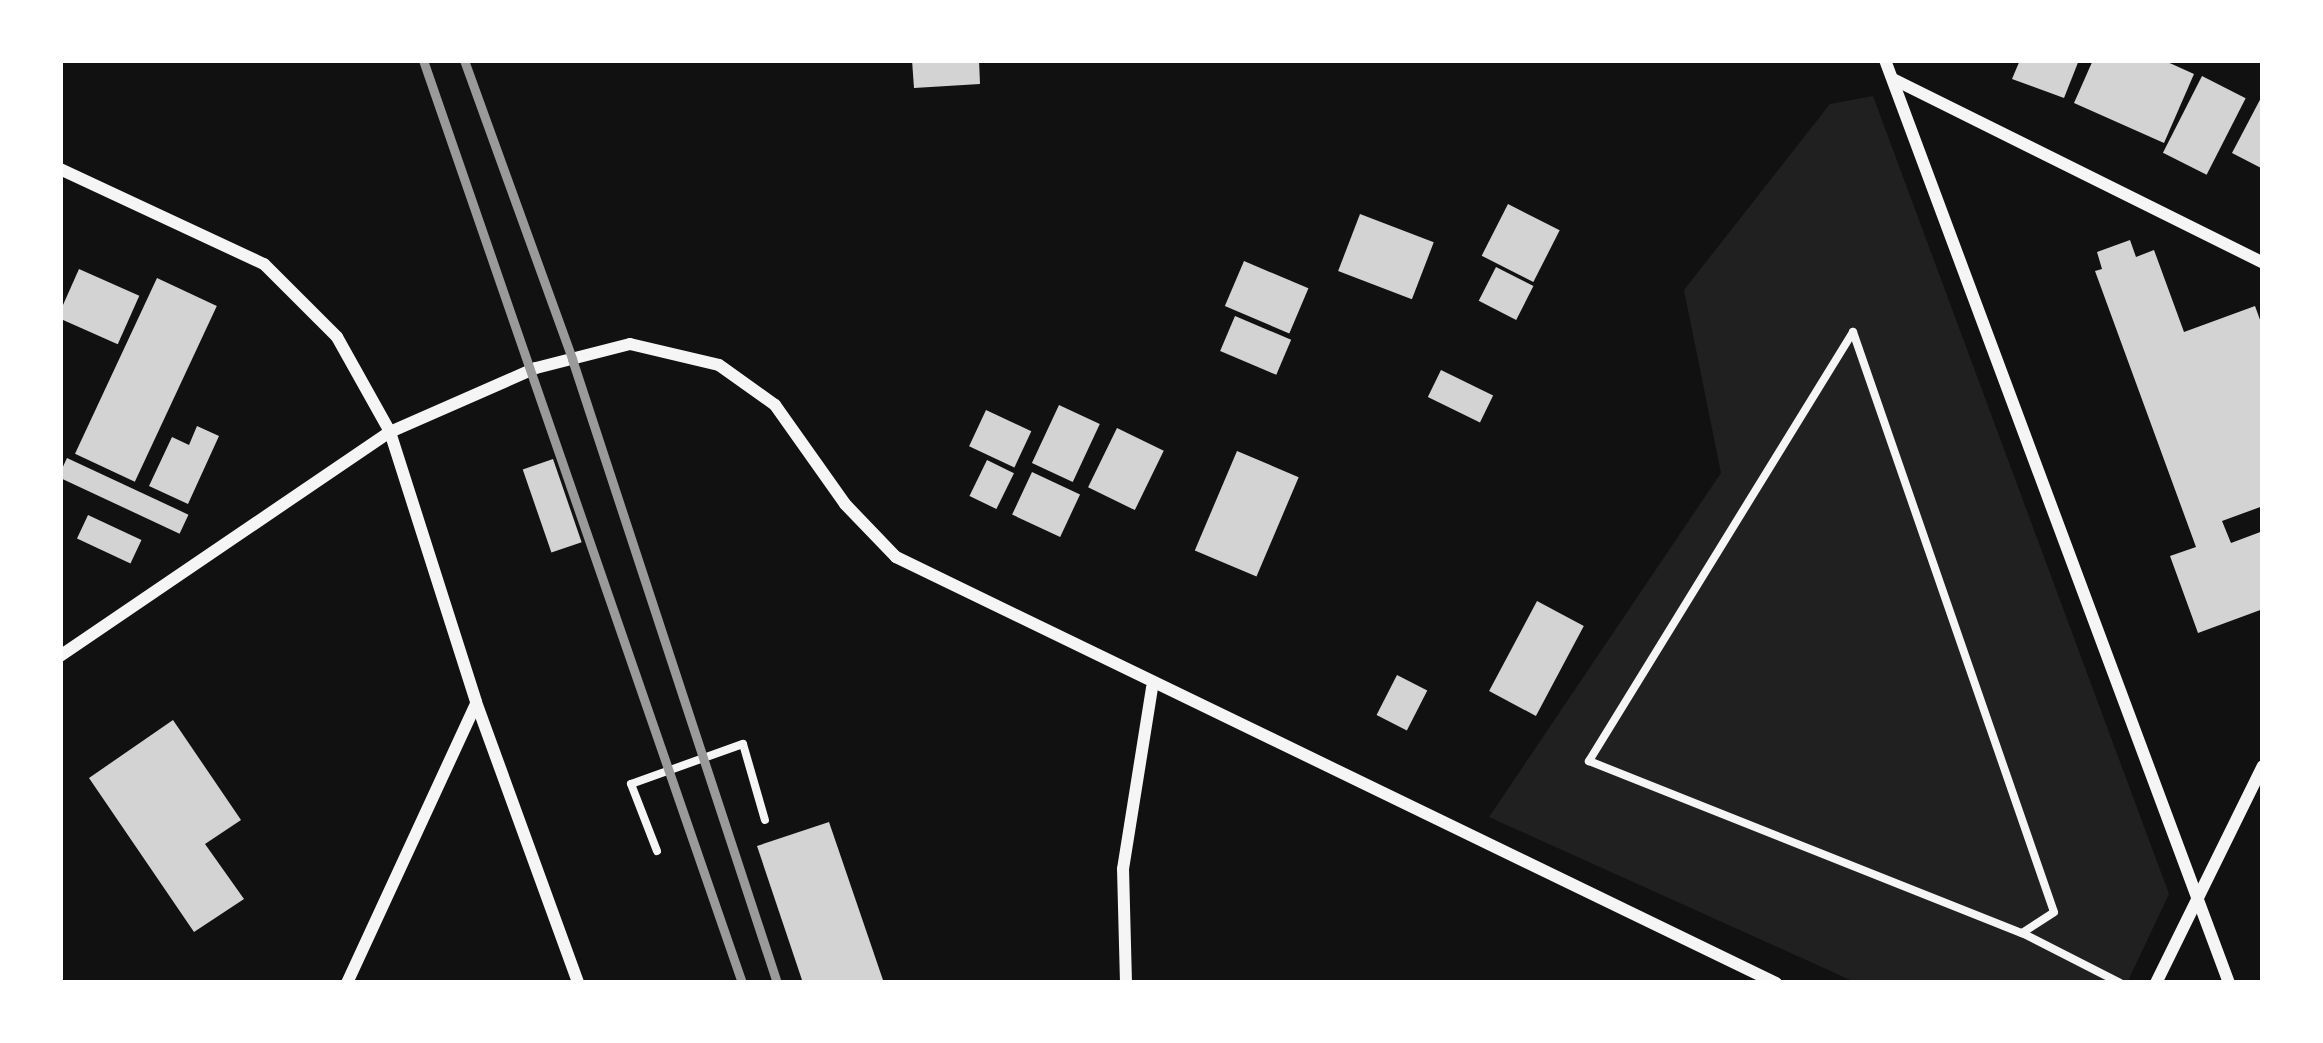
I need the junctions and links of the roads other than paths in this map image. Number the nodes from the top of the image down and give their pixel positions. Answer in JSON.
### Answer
{"nodes":[{"id":1,"x":1885,"y":60,"type":"edge"},
{"id":2,"x":1892,"y":79,"type":"junction"},
{"id":3,"x":60,"y":169,"type":"edge"},
{"id":4,"x":2263,"y":263,"type":"edge"},
{"id":5,"x":390,"y":432,"type":"junction"},
{"id":6,"x":60,"y":656,"type":"edge"},
{"id":7,"x":1151,"y":687,"type":"junction"},
{"id":8,"x":476,"y":703,"type":"junction"},
{"id":9,"x":2263,"y":766,"type":"edge"},
{"id":10,"x":2197,"y":899,"type":"junction"},
{"id":11,"x":347,"y":983,"type":"edge"},
{"id":12,"x":578,"y":983,"type":"edge"},
{"id":13,"x":1126,"y":983,"type":"edge"},
{"id":14,"x":1776,"y":983,"type":"edge"},
{"id":15,"x":2156,"y":983,"type":"edge"},
{"id":16,"x":2229,"y":983,"type":"edge"}],
"edges":[{"from":1,"to":2,"type":"street"},
{"from":2,"to":4,"type":"street"},
{"from":2,"to":10,"type":"street"},
{"from":3,"to":5,"type":"street"},
{"from":5,"to":6,"type":"street"},
{"from":5,"to":7,"type":"street"},
{"from":5,"to":8,"type":"street"},
{"from":7,"to":13,"type":"street"},
{"from":7,"to":14,"type":"street"},
{"from":8,"to":11,"type":"street"},
{"from":8,"to":12,"type":"street"},
{"from":9,"to":10,"type":"street"},
{"from":10,"to":15,"type":"street"},
{"from":10,"to":16,"type":"street"}]}
